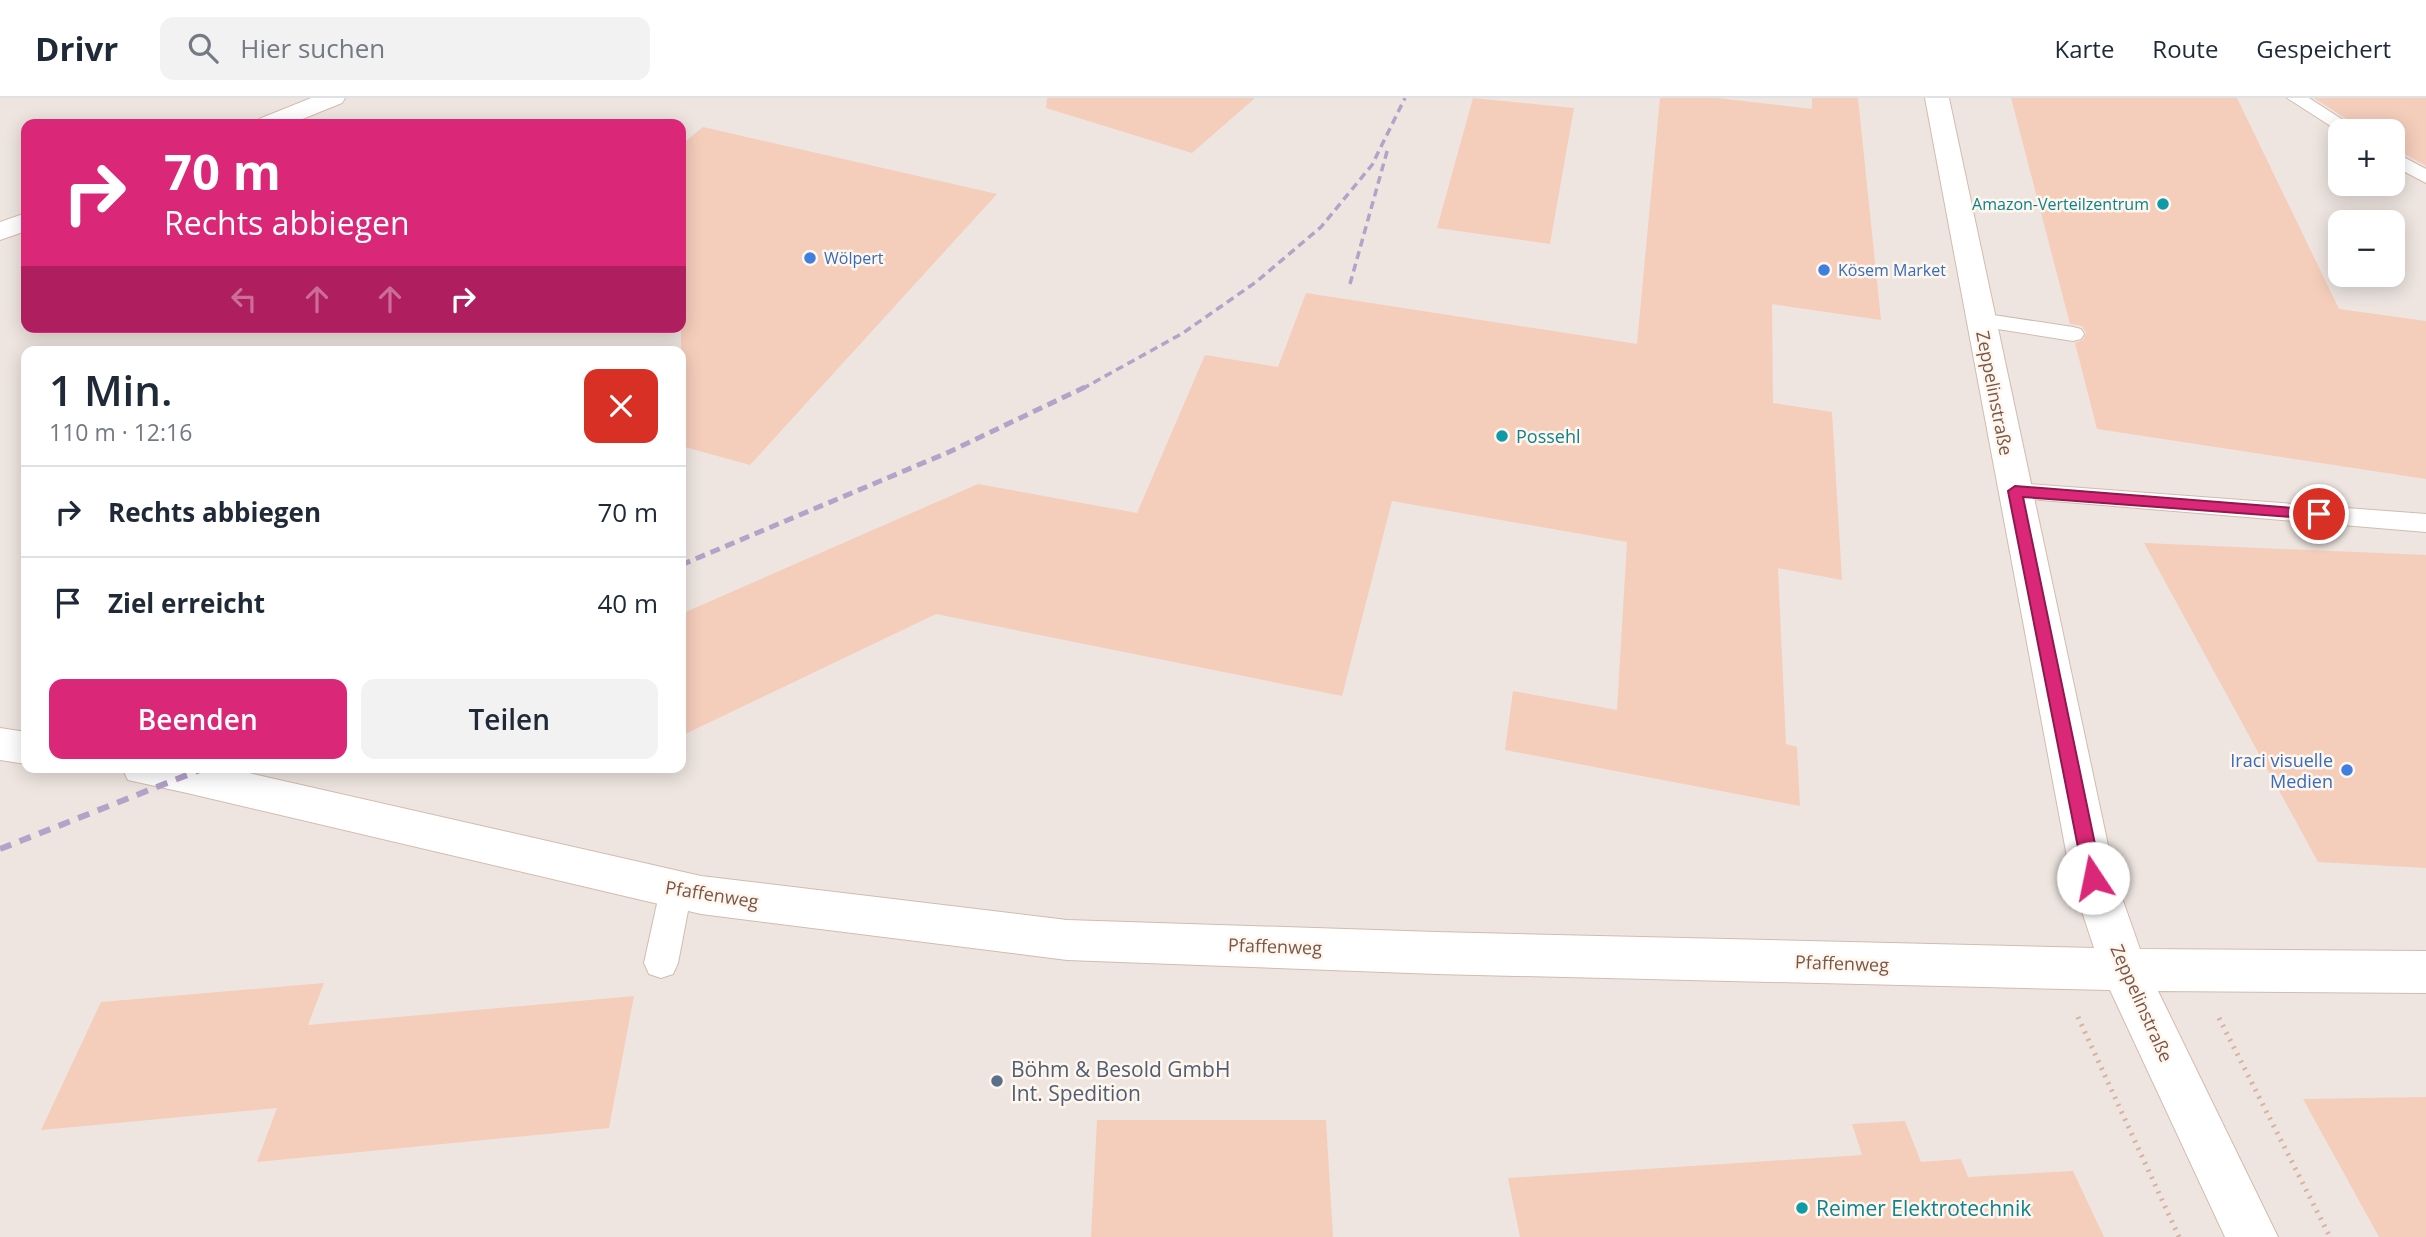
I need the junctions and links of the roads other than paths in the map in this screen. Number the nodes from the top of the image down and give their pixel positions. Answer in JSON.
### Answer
{"nodes":[{"id":1,"x":333,"y":98,"type":"edge"},
{"id":2,"x":1937,"y":98,"type":"edge"},
{"id":3,"x":2296,"y":98,"type":"edge"},
{"id":4,"x":280,"y":119,"type":"edge"},
{"id":5,"x":2331,"y":119,"type":"edge"},
{"id":6,"x":2405,"y":165,"type":"edge"},
{"id":7,"x":2426,"y":177,"type":"edge"},
{"id":8,"x":21,"y":223,"type":"edge"},
{"id":9,"x":0,"y":232,"type":"edge"},
{"id":10,"x":1980,"y":320,"type":"junction"},
{"id":11,"x":2073,"y":334,"type":"dead end"},
{"id":12,"x":2015,"y":491,"type":"junction"},
{"id":13,"x":2426,"y":523,"type":"edge"},
{"id":14,"x":0,"y":744,"type":"edge"},
{"id":15,"x":21,"y":747,"type":"edge"},
{"id":16,"x":170,"y":773,"type":"edge"},
{"id":17,"x":676,"y":890,"type":"junction"},
{"id":18,"x":661,"y":963,"type":"dead end"},
{"id":19,"x":2124,"y":970,"type":"junction"},
{"id":20,"x":2426,"y":972,"type":"edge"},
{"id":21,"x":2252,"y":1237,"type":"edge"}],
"edges":[{"from":1,"to":4,"type":"street"},
{"from":2,"to":10,"type":"street","name":"Zeppelinstraße"},
{"from":3,"to":5,"type":"lane"},
{"from":6,"to":7,"type":"lane"},
{"from":8,"to":9,"type":"street"},
{"from":10,"to":11,"type":"lane"},
{"from":10,"to":12,"type":"street","name":"Zeppelinstraße"},
{"from":12,"to":13,"type":"lane"},
{"from":12,"to":19,"type":"street","name":"Zeppelinstraße"},
{"from":14,"to":15,"type":"street"},
{"from":16,"to":17,"type":"street","name":"Pfaffenweg"},
{"from":17,"to":18,"type":"lane"},
{"from":17,"to":19,"type":"street","name":"Pfaffenweg"},
{"from":19,"to":20,"type":"street","name":"Pfaffenweg"},
{"from":19,"to":21,"type":"street","name":"Zeppelinstraße"}]}
